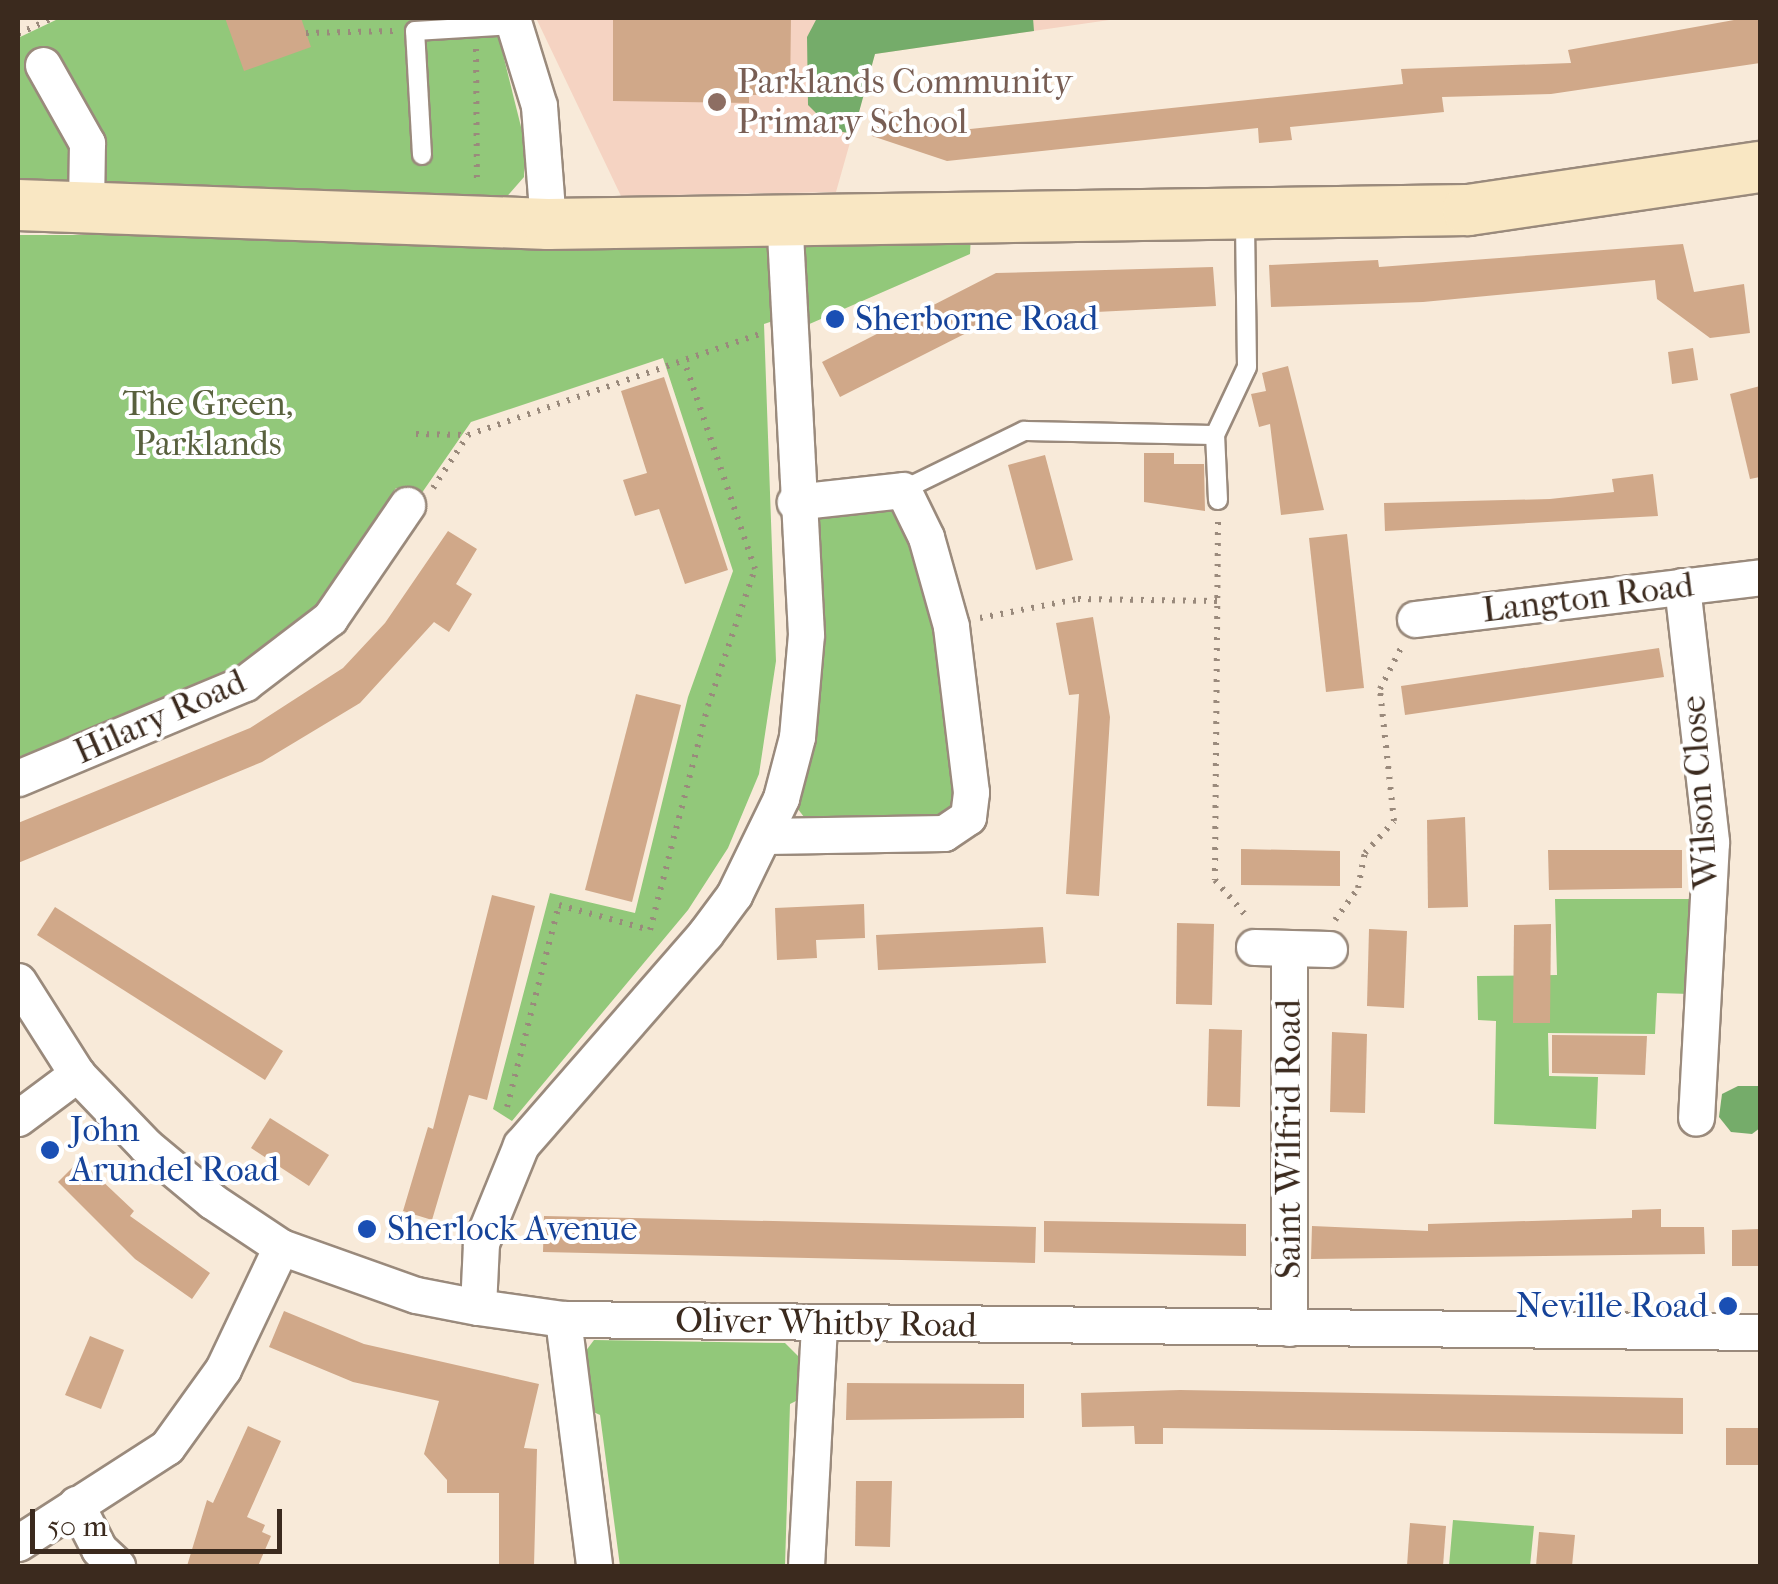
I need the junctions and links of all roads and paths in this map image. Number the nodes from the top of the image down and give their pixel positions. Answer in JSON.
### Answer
{"nodes":[{"id":1,"x":52,"y":18,"type":"edge"},
{"id":2,"x":513,"y":21,"type":"edge"},
{"id":3,"x":475,"y":27,"type":"junction"},
{"id":4,"x":414,"y":31,"type":"junction"},
{"id":5,"x":306,"y":33,"type":"dead end"},
{"id":6,"x":18,"y":34,"type":"edge"},
{"id":7,"x":43,"y":65,"type":"dead end"},
{"id":8,"x":422,"y":155,"type":"dead end"},
{"id":9,"x":1760,"y":168,"type":"edge"},
{"id":10,"x":477,"y":193,"type":"dead end"},
{"id":11,"x":86,"y":204,"type":"junction"},
{"id":12,"x":18,"y":205,"type":"edge"},
{"id":13,"x":1246,"y":212,"type":"junction"},
{"id":14,"x":784,"y":220,"type":"junction"},
{"id":15,"x":548,"y":224,"type":"junction"},
{"id":16,"x":790,"y":324,"type":"junction"},
{"id":17,"x":684,"y":361,"type":"junction"},
{"id":18,"x":416,"y":434,"type":"dead end"},
{"id":19,"x":1215,"y":434,"type":"junction"},
{"id":20,"x":468,"y":436,"type":"junction"},
{"id":21,"x":903,"y":490,"type":"junction"},
{"id":22,"x":1218,"y":500,"type":"joint"},
{"id":23,"x":795,"y":502,"type":"junction"},
{"id":24,"x":407,"y":505,"type":"joint"},
{"id":25,"x":1760,"y":577,"type":"edge"},
{"id":26,"x":1682,"y":586,"type":"junction"},
{"id":27,"x":1217,"y":601,"type":"junction"},
{"id":28,"x":1415,"y":619,"type":"joint"},
{"id":29,"x":951,"y":626,"type":"junction"},
{"id":30,"x":18,"y":778,"type":"edge"},
{"id":31,"x":766,"y":836,"type":"junction"},
{"id":32,"x":1272,"y":948,"type":"junction"},
{"id":33,"x":1328,"y":949,"type":"joint"},
{"id":34,"x":18,"y":981,"type":"edge"},
{"id":35,"x":77,"y":1074,"type":"junction"},
{"id":36,"x":18,"y":1118,"type":"edge"},
{"id":37,"x":1696,"y":1118,"type":"dead end"},
{"id":38,"x":522,"y":1145,"type":"junction"},
{"id":39,"x":281,"y":1247,"type":"junction"},
{"id":40,"x":478,"y":1307,"type":"junction"},
{"id":41,"x":563,"y":1319,"type":"junction"},
{"id":42,"x":819,"y":1323,"type":"junction"},
{"id":43,"x":1289,"y":1328,"type":"junction"},
{"id":44,"x":1760,"y":1332,"type":"edge"},
{"id":45,"x":76,"y":1504,"type":"junction"},
{"id":46,"x":18,"y":1542,"type":"edge"},
{"id":47,"x":117,"y":1566,"type":"edge"},
{"id":48,"x":594,"y":1566,"type":"edge"},
{"id":49,"x":806,"y":1566,"type":"edge"}],
"edges":[{"from":1,"to":6,"type":"path"},
{"from":2,"to":3,"type":"lane"},
{"from":2,"to":15,"type":"street"},
{"from":3,"to":4,"type":"lane"},
{"from":3,"to":10,"type":"path"},
{"from":4,"to":5,"type":"path"},
{"from":4,"to":8,"type":"lane"},
{"from":7,"to":11,"type":"street"},
{"from":9,"to":13,"type":"street"},
{"from":11,"to":12,"type":"street"},
{"from":11,"to":15,"type":"street"},
{"from":13,"to":14,"type":"street"},
{"from":13,"to":19,"type":"lane"},
{"from":14,"to":15,"type":"street"},
{"from":14,"to":16,"type":"street"},
{"from":16,"to":17,"type":"path"},
{"from":16,"to":23,"type":"street"},
{"from":17,"to":20,"type":"path"},
{"from":17,"to":38,"type":"path"},
{"from":18,"to":20,"type":"path"},
{"from":19,"to":21,"type":"lane"},
{"from":19,"to":22,"type":"lane"},
{"from":20,"to":24,"type":"path"},
{"from":21,"to":23,"type":"street"},
{"from":21,"to":29,"type":"street"},
{"from":22,"to":27,"type":"path"},
{"from":23,"to":31,"type":"street"},
{"from":24,"to":30,"type":"street","name":"Hilary Road"},
{"from":25,"to":26,"type":"street","name":"Langton Road"},
{"from":26,"to":28,"type":"street","name":"Langton Road"},
{"from":26,"to":37,"type":"street","name":"Wilson Close"},
{"from":27,"to":29,"type":"path"},
{"from":27,"to":32,"type":"path"},
{"from":28,"to":33,"type":"path"},
{"from":29,"to":31,"type":"street"},
{"from":31,"to":38,"type":"street"},
{"from":32,"to":33,"type":"street"},
{"from":32,"to":43,"type":"street","name":"Saint Wilfrid Road"},
{"from":34,"to":35,"type":"street","name":"Oliver Whitby Road"},
{"from":35,"to":36,"type":"street"},
{"from":35,"to":39,"type":"street","name":"Oliver Whitby Road"},
{"from":38,"to":40,"type":"street"},
{"from":39,"to":40,"type":"street","name":"Oliver Whitby Road"},
{"from":39,"to":45,"type":"street"},
{"from":40,"to":41,"type":"street","name":"Oliver Whitby Road"},
{"from":41,"to":42,"type":"street","name":"Oliver Whitby Road"},
{"from":41,"to":48,"type":"street"},
{"from":42,"to":43,"type":"street","name":"Oliver Whitby Road"},
{"from":42,"to":49,"type":"street"},
{"from":43,"to":44,"type":"street","name":"Oliver Whitby Road"},
{"from":45,"to":46,"type":"street"},
{"from":45,"to":47,"type":"street"}]}
